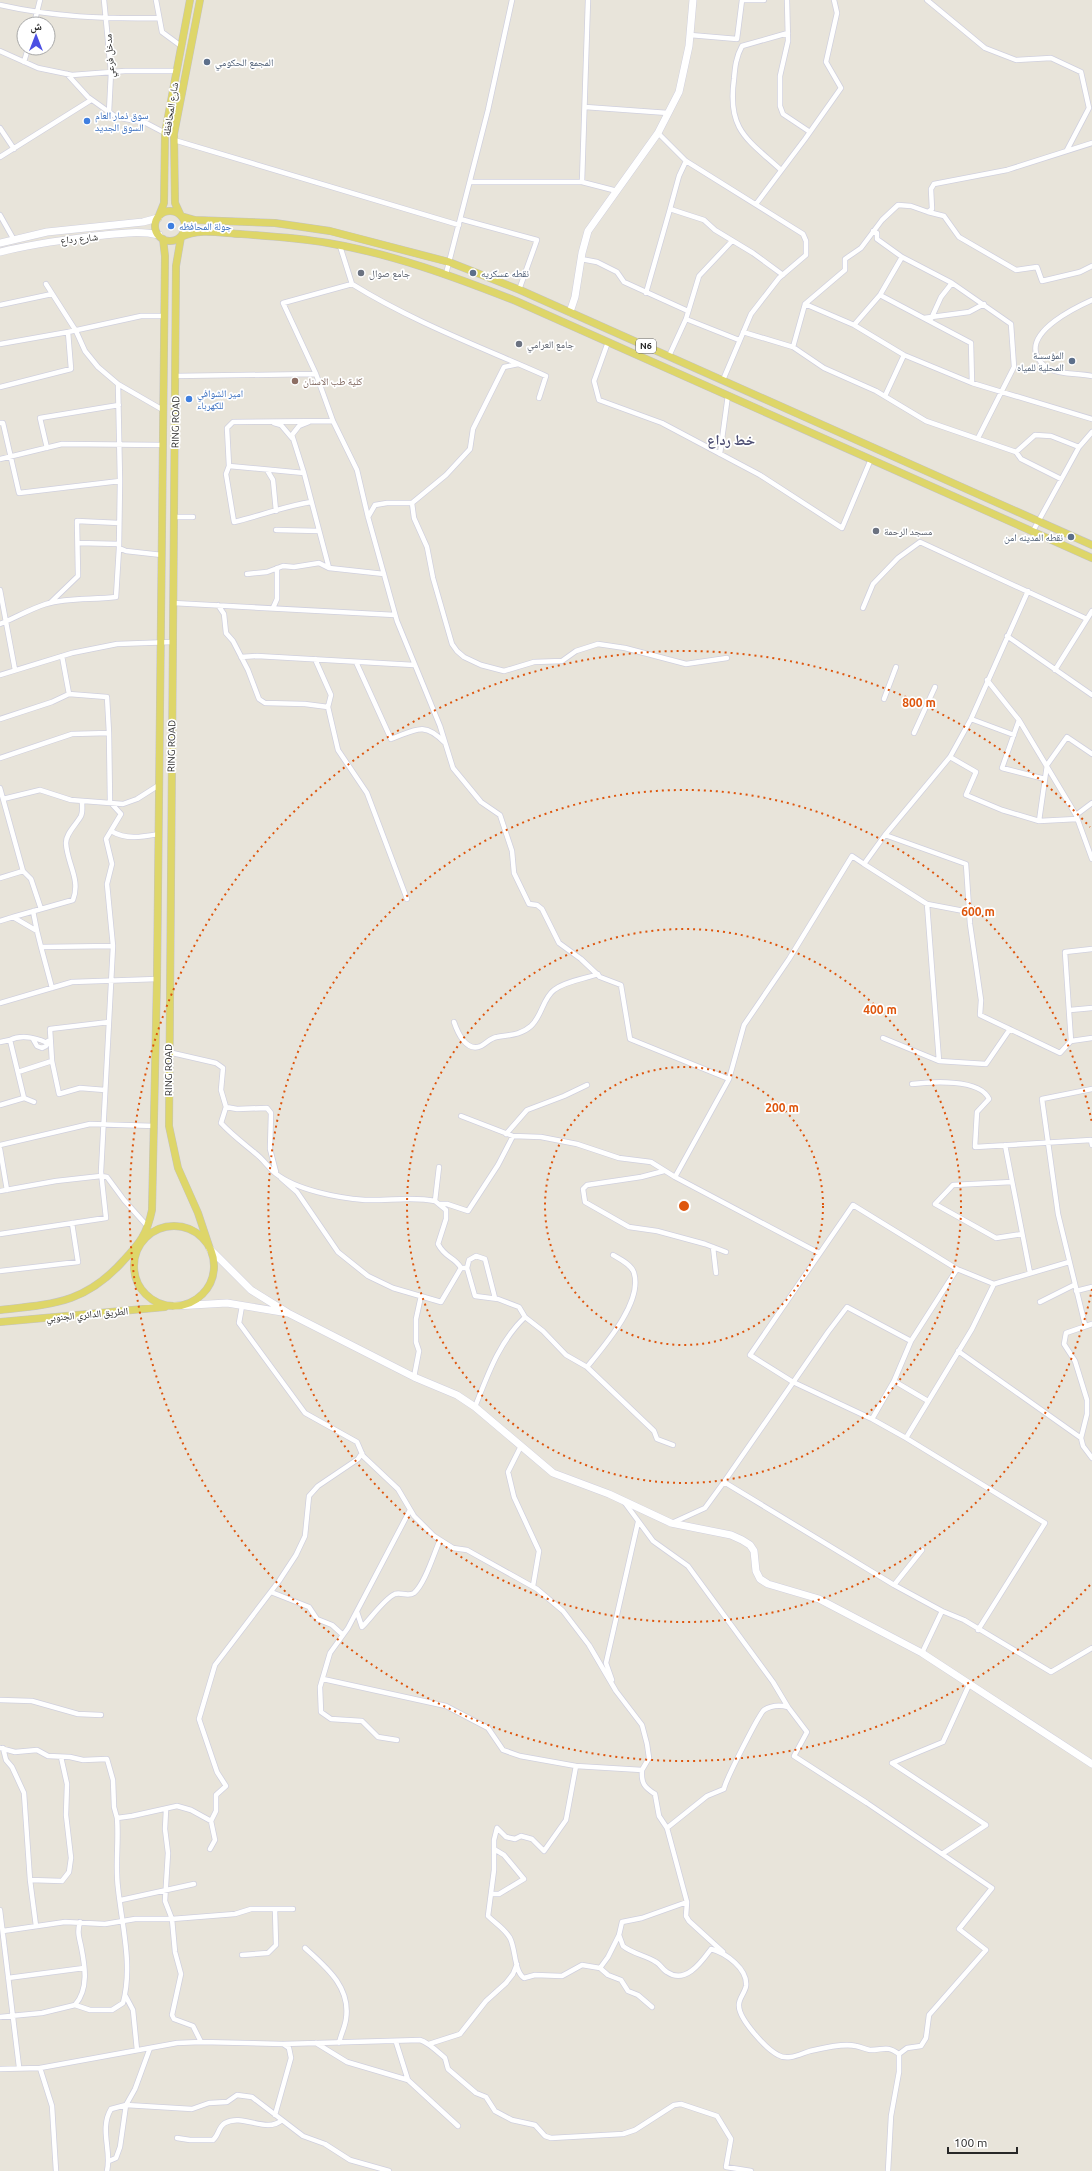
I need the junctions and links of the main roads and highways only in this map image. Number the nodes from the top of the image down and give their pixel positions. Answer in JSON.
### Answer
{"nodes":[{"id":1,"x":190,"y":0,"type":"edge"},
{"id":2,"x":200,"y":0,"type":"edge"},
{"id":3,"x":171,"y":98,"type":"junction"},
{"id":4,"x":180,"y":100,"type":"junction"},
{"id":5,"x":181,"y":216,"type":"junction"},
{"id":6,"x":158,"y":218,"type":"junction"},
{"id":7,"x":243,"y":222,"type":"junction"},
{"id":8,"x":244,"y":234,"type":"junction"},
{"id":9,"x":161,"y":237,"type":"junction"},
{"id":10,"x":181,"y":237,"type":"junction"},
{"id":11,"x":520,"y":290,"type":"junction"},
{"id":12,"x":516,"y":301,"type":"junction"},
{"id":13,"x":834,"y":430,"type":"junction"},
{"id":14,"x":827,"y":440,"type":"junction"},
{"id":15,"x":893,"y":456,"type":"junction"},
{"id":16,"x":886,"y":466,"type":"junction"},
{"id":17,"x":174,"y":519,"type":"junction"},
{"id":18,"x":162,"y":520,"type":"junction"},
{"id":19,"x":1092,"y":545,"type":"edge"},
{"id":20,"x":1089,"y":556,"type":"edge"},
{"id":21,"x":142,"y":1240,"type":"junction"},
{"id":22,"x":210,"y":1249,"type":"junction"},
{"id":23,"x":175,"y":1306,"type":"junction"},
{"id":24,"x":0,"y":1310,"type":"edge"},
{"id":25,"x":0,"y":1322,"type":"edge"}],
"edges":[{"from":1,"to":3,"type":"main road","name":"شارع المحافظة"},
{"from":2,"to":4,"type":"main road","name":"شارع المحافظة"},
{"from":3,"to":4,"type":"main road"},
{"from":3,"to":6,"type":"main road","name":"شارع المحافظة"},
{"from":4,"to":5,"type":"main road","name":"شارع المحافظة"},
{"from":5,"to":6,"type":"main road"},
{"from":5,"to":7,"type":"main road","number":"N6"},
{"from":5,"to":10,"type":"main road"},
{"from":6,"to":9,"type":"main road"},
{"from":7,"to":8,"type":"main road"},
{"from":7,"to":11,"type":"main road","number":"N6"},
{"from":8,"to":10,"type":"main road","number":"N6"},
{"from":8,"to":12,"type":"main road","number":"N6"},
{"from":9,"to":10,"type":"main road"},
{"from":9,"to":18,"type":"main road","name":"RING ROAD"},
{"from":10,"to":17,"type":"main road","name":"RING ROAD"},
{"from":11,"to":12,"type":"main road"},
{"from":11,"to":13,"type":"main road","number":"N6"},
{"from":12,"to":14,"type":"main road","number":"N6"},
{"from":13,"to":14,"type":"main road"},
{"from":13,"to":15,"type":"main road","number":"N6"},
{"from":14,"to":16,"type":"main road","number":"N6"},
{"from":15,"to":16,"type":"main road"},
{"from":15,"to":19,"type":"main road","number":"N6"},
{"from":16,"to":20,"type":"main road","number":"N6"},
{"from":17,"to":18,"type":"main road"},
{"from":17,"to":22,"type":"main road","name":"RING ROAD"},
{"from":18,"to":21,"type":"main road","name":"RING ROAD"},
{"from":19,"to":20,"type":"main road"},
{"from":21,"to":22,"type":"main road"},
{"from":21,"to":23,"type":"main road"},
{"from":21,"to":24,"type":"main road","name":"الطريق الدائري الجنوبي"},
{"from":22,"to":23,"type":"main road"},
{"from":23,"to":25,"type":"main road","name":"الطريق الدائري الجنوبي"}]}
